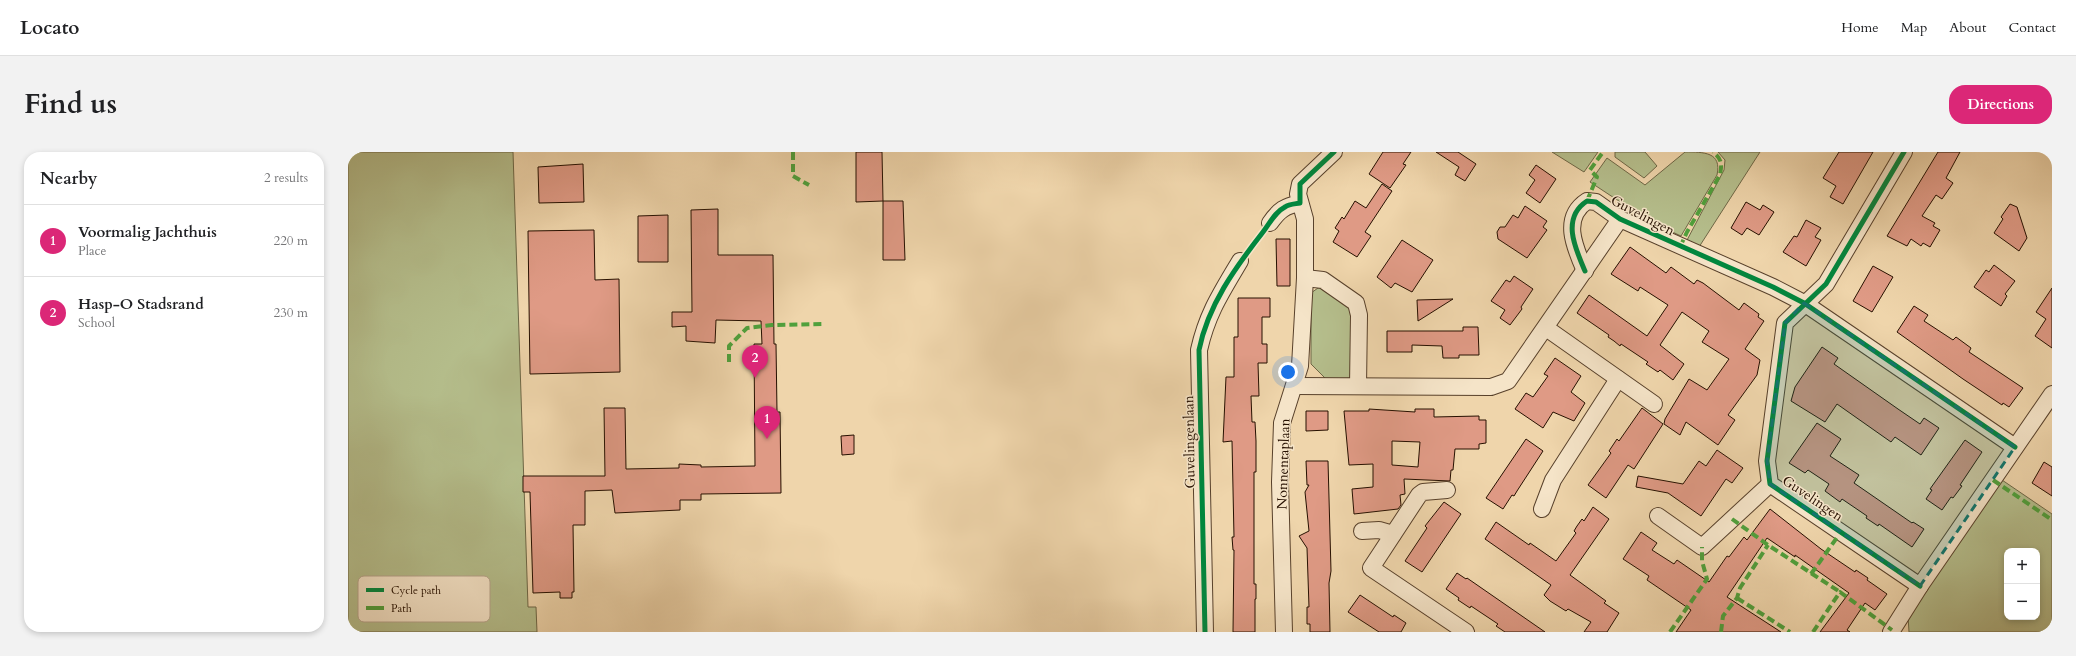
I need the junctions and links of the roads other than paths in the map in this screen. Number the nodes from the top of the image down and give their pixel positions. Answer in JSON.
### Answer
{"nodes":[{"id":1,"x":1334,"y":152,"type":"edge"},
{"id":2,"x":1904,"y":152,"type":"edge"},
{"id":3,"x":1300,"y":203,"type":"junction"},
{"id":4,"x":1620,"y":220,"type":"junction"},
{"id":5,"x":1270,"y":223,"type":"dead end"},
{"id":6,"x":1240,"y":261,"type":"dead end"},
{"id":7,"x":1585,"y":271,"type":"junction"},
{"id":8,"x":1305,"y":278,"type":"junction"},
{"id":9,"x":1804,"y":303,"type":"junction"},
{"id":10,"x":1546,"y":328,"type":"junction"},
{"id":11,"x":1618,"y":379,"type":"junction"},
{"id":12,"x":1295,"y":386,"type":"junction"},
{"id":13,"x":1358,"y":386,"type":"junction"},
{"id":14,"x":2052,"y":394,"type":"edge"},
{"id":15,"x":1654,"y":404,"type":"dead end"},
{"id":16,"x":2015,"y":447,"type":"junction"},
{"id":17,"x":1770,"y":484,"type":"junction"},
{"id":18,"x":1447,"y":490,"type":"dead end"},
{"id":19,"x":1542,"y":509,"type":"dead end"},
{"id":20,"x":1658,"y":516,"type":"dead end"},
{"id":21,"x":1362,"y":530,"type":"dead end"},
{"id":22,"x":1393,"y":534,"type":"junction"},
{"id":23,"x":1920,"y":586,"type":"junction"},
{"id":24,"x":1892,"y":631,"type":"edge"},
{"id":25,"x":1205,"y":632,"type":"edge"},
{"id":26,"x":1284,"y":632,"type":"edge"},
{"id":27,"x":1466,"y":632,"type":"edge"}],
"edges":[{"from":1,"to":3,"type":"street"},
{"from":2,"to":9,"type":"street","name":"Guvelingen"},
{"from":3,"to":5,"type":"street"},
{"from":3,"to":8,"type":"street","name":"Nonnentaplaan"},
{"from":4,"to":7,"type":"street","name":"Guvelingen"},
{"from":4,"to":7,"type":"street","name":"Guvelingen"},
{"from":4,"to":9,"type":"street","name":"Guvelingen"},
{"from":6,"to":25,"type":"street","name":"Guvelingenlaan"},
{"from":7,"to":10,"type":"street","name":"Guvelingen"},
{"from":8,"to":12,"type":"street","name":"Nonnentaplaan"},
{"from":8,"to":13,"type":"street"},
{"from":9,"to":16,"type":"street","name":"Guvelingen"},
{"from":9,"to":17,"type":"street","name":"Guvelingen"},
{"from":10,"to":11,"type":"street"},
{"from":10,"to":13,"type":"street","name":"Guvelingen"},
{"from":11,"to":15,"type":"street"},
{"from":11,"to":19,"type":"street"},
{"from":12,"to":13,"type":"street","name":"Guvelingen"},
{"from":12,"to":26,"type":"street","name":"Nonnentaplaan"},
{"from":14,"to":16,"type":"street"},
{"from":16,"to":23,"type":"street"},
{"from":17,"to":20,"type":"street","name":"Guvelingen"},
{"from":17,"to":23,"type":"street","name":"Guvelingen"},
{"from":18,"to":22,"type":"street"},
{"from":21,"to":22,"type":"street"},
{"from":22,"to":27,"type":"street"},
{"from":23,"to":24,"type":"street"}]}
